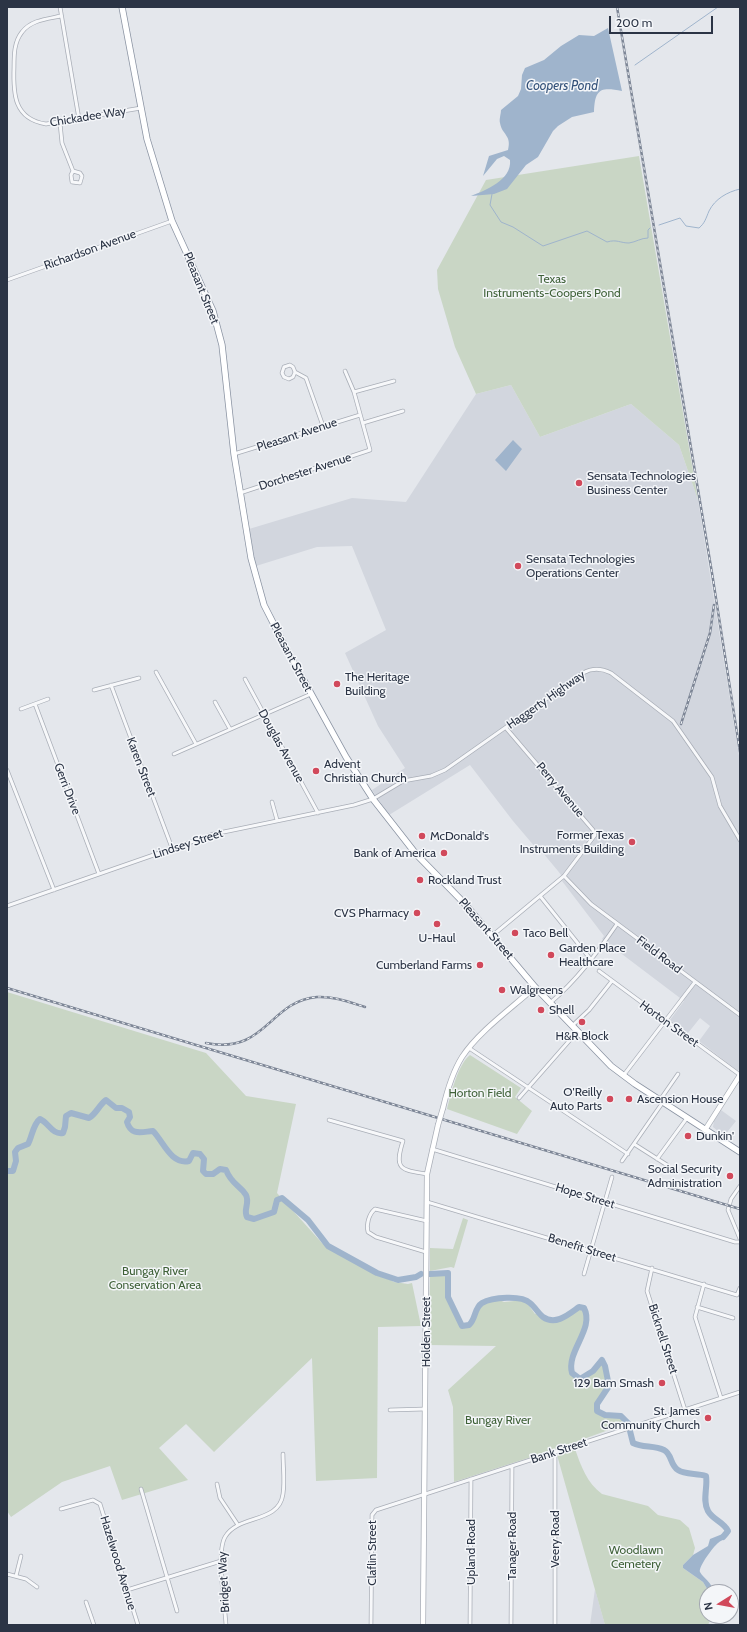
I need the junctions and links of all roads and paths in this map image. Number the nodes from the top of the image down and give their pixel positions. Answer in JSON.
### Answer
{"nodes":[{"id":1,"x":60,"y":7,"type":"edge"},
{"id":2,"x":122,"y":7,"type":"edge"},
{"id":3,"x":61,"y":16,"type":"junction"},
{"id":4,"x":141,"y":108,"type":"junction"},
{"id":5,"x":79,"y":119,"type":"junction"},
{"id":6,"x":60,"y":123,"type":"junction"},
{"id":7,"x":73,"y":171,"type":"junction"},
{"id":8,"x":172,"y":221,"type":"junction"},
{"id":9,"x":7,"y":280,"type":"edge"},
{"id":10,"x":345,"y":371,"type":"dead end"},
{"id":11,"x":296,"y":372,"type":"junction"},
{"id":12,"x":394,"y":381,"type":"dead end"},
{"id":13,"x":354,"y":392,"type":"junction"},
{"id":14,"x":403,"y":411,"type":"dead end"},
{"id":15,"x":360,"y":415,"type":"junction"},
{"id":16,"x":363,"y":424,"type":"junction"},
{"id":17,"x":323,"y":426,"type":"junction"},
{"id":18,"x":234,"y":454,"type":"junction"},
{"id":19,"x":240,"y":492,"type":"junction"},
{"id":20,"x":156,"y":672,"type":"dead end"},
{"id":21,"x":139,"y":678,"type":"dead end"},
{"id":22,"x":244,"y":679,"type":"dead end"},
{"id":23,"x":110,"y":685,"type":"junction"},
{"id":24,"x":94,"y":690,"type":"dead end"},
{"id":25,"x":311,"y":694,"type":"junction"},
{"id":26,"x":48,"y":699,"type":"dead end"},
{"id":27,"x":216,"y":702,"type":"dead end"},
{"id":28,"x":35,"y":704,"type":"junction"},
{"id":29,"x":21,"y":708,"type":"dead end"},
{"id":30,"x":264,"y":715,"type":"junction"},
{"id":31,"x":506,"y":728,"type":"junction"},
{"id":32,"x":230,"y":729,"type":"junction"},
{"id":33,"x":196,"y":744,"type":"junction"},
{"id":34,"x":174,"y":754,"type":"dead end"},
{"id":35,"x":7,"y":770,"type":"edge"},
{"id":36,"x":373,"y":799,"type":"junction"},
{"id":37,"x":272,"y":802,"type":"dead end"},
{"id":38,"x":318,"y":813,"type":"junction"},
{"id":39,"x":278,"y":820,"type":"junction"},
{"id":40,"x":740,"y":840,"type":"edge"},
{"id":41,"x":172,"y":848,"type":"junction"},
{"id":42,"x":99,"y":874,"type":"junction"},
{"id":43,"x":564,"y":876,"type":"junction"},
{"id":44,"x":54,"y":890,"type":"junction"},
{"id":45,"x":540,"y":896,"type":"junction"},
{"id":46,"x":7,"y":906,"type":"edge"},
{"id":47,"x":617,"y":924,"type":"junction"},
{"id":48,"x":493,"y":935,"type":"junction"},
{"id":49,"x":592,"y":961,"type":"junction"},
{"id":50,"x":599,"y":971,"type":"dead end"},
{"id":51,"x":612,"y":980,"type":"junction"},
{"id":52,"x":695,"y":982,"type":"junction"},
{"id":53,"x":535,"y":987,"type":"junction"},
{"id":54,"x":550,"y":1003,"type":"junction"},
{"id":55,"x":740,"y":1015,"type":"edge"},
{"id":56,"x":665,"y":1021,"type":"junction"},
{"id":57,"x":572,"y":1026,"type":"junction"},
{"id":58,"x":577,"y":1032,"type":"junction"},
{"id":59,"x":469,"y":1048,"type":"junction"},
{"id":60,"x":678,"y":1074,"type":"dead end"},
{"id":61,"x":740,"y":1075,"type":"edge"},
{"id":62,"x":623,"y":1076,"type":"junction"},
{"id":63,"x":527,"y":1088,"type":"junction"},
{"id":64,"x":519,"y":1098,"type":"dead end"},
{"id":65,"x":662,"y":1101,"type":"junction"},
{"id":66,"x":687,"y":1118,"type":"junction"},
{"id":67,"x":329,"y":1120,"type":"dead end"},
{"id":68,"x":705,"y":1130,"type":"junction"},
{"id":69,"x":634,"y":1144,"type":"junction"},
{"id":70,"x":431,"y":1149,"type":"junction"},
{"id":71,"x":740,"y":1152,"type":"edge"},
{"id":72,"x":628,"y":1154,"type":"junction"},
{"id":73,"x":657,"y":1159,"type":"junction"},
{"id":74,"x":622,"y":1162,"type":"dead end"},
{"id":75,"x":667,"y":1166,"type":"dead end"},
{"id":76,"x":427,"y":1174,"type":"junction"},
{"id":77,"x":612,"y":1177,"type":"dead end"},
{"id":78,"x":740,"y":1186,"type":"edge"},
{"id":79,"x":427,"y":1202,"type":"junction"},
{"id":80,"x":605,"y":1202,"type":"junction"},
{"id":81,"x":427,"y":1221,"type":"junction"},
{"id":82,"x":740,"y":1239,"type":"edge"},
{"id":83,"x":740,"y":1242,"type":"edge"},
{"id":84,"x":591,"y":1250,"type":"junction"},
{"id":85,"x":426,"y":1252,"type":"junction"},
{"id":86,"x":652,"y":1268,"type":"junction"},
{"id":87,"x":584,"y":1274,"type":"dead end"},
{"id":88,"x":704,"y":1284,"type":"junction"},
{"id":89,"x":740,"y":1288,"type":"edge"},
{"id":90,"x":697,"y":1307,"type":"junction"},
{"id":91,"x":734,"y":1318,"type":"dead end"},
{"id":92,"x":740,"y":1392,"type":"edge"},
{"id":93,"x":721,"y":1398,"type":"junction"},
{"id":94,"x":425,"y":1409,"type":"junction"},
{"id":95,"x":390,"y":1410,"type":"dead end"},
{"id":96,"x":686,"y":1410,"type":"junction"},
{"id":97,"x":555,"y":1452,"type":"junction"},
{"id":98,"x":283,"y":1454,"type":"dead end"},
{"id":99,"x":512,"y":1466,"type":"junction"},
{"id":100,"x":471,"y":1479,"type":"junction"},
{"id":101,"x":217,"y":1484,"type":"dead end"},
{"id":102,"x":141,"y":1490,"type":"dead end"},
{"id":103,"x":424,"y":1494,"type":"junction"},
{"id":104,"x":60,"y":1509,"type":"dead end"},
{"id":105,"x":238,"y":1525,"type":"junction"},
{"id":106,"x":20,"y":1556,"type":"dead end"},
{"id":107,"x":221,"y":1561,"type":"junction"},
{"id":108,"x":7,"y":1574,"type":"edge"},
{"id":109,"x":16,"y":1576,"type":"junction"},
{"id":110,"x":167,"y":1578,"type":"junction"},
{"id":111,"x":37,"y":1587,"type":"dead end"},
{"id":112,"x":127,"y":1590,"type":"junction"},
{"id":113,"x":86,"y":1602,"type":"dead end"},
{"id":114,"x":177,"y":1610,"type":"dead end"},
{"id":115,"x":94,"y":1625,"type":"edge"},
{"id":116,"x":138,"y":1625,"type":"edge"},
{"id":117,"x":226,"y":1625,"type":"edge"},
{"id":118,"x":371,"y":1625,"type":"edge"},
{"id":119,"x":423,"y":1625,"type":"edge"},
{"id":120,"x":470,"y":1625,"type":"edge"},
{"id":121,"x":511,"y":1625,"type":"edge"},
{"id":122,"x":555,"y":1625,"type":"edge"}],
"edges":[{"from":1,"to":3,"type":"street"},
{"from":2,"to":4,"type":"highway","name":"Pleasant Street"},
{"from":3,"to":5,"type":"street"},
{"from":3,"to":6,"type":"street","name":"Chickadee Way"},
{"from":4,"to":5,"type":"street","name":"Chickadee Way"},
{"from":4,"to":8,"type":"highway","name":"Pleasant Street"},
{"from":5,"to":6,"type":"street","name":"Chickadee Way"},
{"from":6,"to":7,"type":"street"},
{"from":7,"to":7,"type":"street"},
{"from":8,"to":9,"type":"street","name":"Richardson Avenue"},
{"from":8,"to":18,"type":"highway","name":"Pleasant Street"},
{"from":10,"to":13,"type":"street"},
{"from":11,"to":11,"type":"street"},
{"from":11,"to":17,"type":"street"},
{"from":12,"to":13,"type":"street"},
{"from":13,"to":15,"type":"street"},
{"from":14,"to":16,"type":"street"},
{"from":15,"to":16,"type":"street"},
{"from":15,"to":17,"type":"street","name":"Pleasant Avenue"},
{"from":16,"to":19,"type":"street","name":"Dorchester Avenue"},
{"from":17,"to":18,"type":"street","name":"Pleasant Avenue"},
{"from":18,"to":19,"type":"highway","name":"Pleasant Street"},
{"from":19,"to":25,"type":"highway","name":"Pleasant Street"},
{"from":20,"to":33,"type":"street"},
{"from":21,"to":23,"type":"street"},
{"from":22,"to":30,"type":"street","name":"Douglas Avenue"},
{"from":23,"to":24,"type":"street"},
{"from":23,"to":41,"type":"street","name":"Karen Street"},
{"from":25,"to":30,"type":"street"},
{"from":25,"to":36,"type":"highway","name":"Pleasant Street"},
{"from":26,"to":28,"type":"street"},
{"from":27,"to":32,"type":"street"},
{"from":28,"to":29,"type":"street"},
{"from":28,"to":42,"type":"street","name":"Gerri Drive"},
{"from":30,"to":32,"type":"street"},
{"from":30,"to":38,"type":"street","name":"Douglas Avenue"},
{"from":31,"to":36,"type":"street","name":"Haggerty Highway"},
{"from":31,"to":40,"type":"street","name":"Haggerty Highway"},
{"from":31,"to":43,"type":"street","name":"Perry Avenue"},
{"from":32,"to":33,"type":"street"},
{"from":33,"to":34,"type":"street"},
{"from":35,"to":44,"type":"street"},
{"from":36,"to":38,"type":"street","name":"Lindsey Street"},
{"from":36,"to":48,"type":"highway","name":"Pleasant Street"},
{"from":37,"to":39,"type":"street"},
{"from":38,"to":39,"type":"street","name":"Lindsey Street"},
{"from":39,"to":41,"type":"street","name":"Lindsey Street"},
{"from":41,"to":42,"type":"street","name":"Lindsey Street"},
{"from":42,"to":44,"type":"street","name":"Lindsey Street"},
{"from":43,"to":45,"type":"street","name":"Perry Avenue"},
{"from":43,"to":47,"type":"street","name":"Field Road"},
{"from":44,"to":46,"type":"street","name":"Lindsey Street"},
{"from":45,"to":48,"type":"street","name":"Perry Avenue"},
{"from":45,"to":49,"type":"street"},
{"from":47,"to":49,"type":"street"},
{"from":47,"to":52,"type":"street","name":"Field Road"},
{"from":48,"to":53,"type":"highway","name":"Pleasant Street"},
{"from":49,"to":54,"type":"street"},
{"from":50,"to":51,"type":"street","name":"Horton Street"},
{"from":51,"to":56,"type":"street","name":"Horton Street"},
{"from":51,"to":57,"type":"street"},
{"from":52,"to":55,"type":"street","name":"Field Road"},
{"from":52,"to":56,"type":"street"},
{"from":53,"to":54,"type":"highway","name":"Pleasant Street"},
{"from":53,"to":59,"type":"main road","name":"Holden Street"},
{"from":54,"to":57,"type":"highway","name":"Pleasant Street"},
{"from":56,"to":61,"type":"street","name":"Horton Street"},
{"from":56,"to":62,"type":"street"},
{"from":57,"to":58,"type":"highway","name":"Pleasant Street"},
{"from":58,"to":62,"type":"highway","name":"Pleasant Street"},
{"from":58,"to":63,"type":"street"},
{"from":59,"to":63,"type":"street"},
{"from":59,"to":70,"type":"main road","name":"Holden Street","bridge":true},
{"from":60,"to":65,"type":"street"},
{"from":61,"to":68,"type":"main road"},
{"from":62,"to":65,"type":"highway","name":"Pleasant Street"},
{"from":63,"to":64,"type":"street"},
{"from":63,"to":72,"type":"street"},
{"from":65,"to":66,"type":"highway","name":"Pleasant Street"},
{"from":65,"to":69,"type":"street"},
{"from":66,"to":68,"type":"highway","name":"Pleasant Street"},
{"from":66,"to":73,"type":"street"},
{"from":67,"to":76,"type":"street"},
{"from":68,"to":71,"type":"highway","name":"Pleasant Street"},
{"from":69,"to":72,"type":"street"},
{"from":69,"to":73,"type":"street"},
{"from":70,"to":76,"type":"main road","name":"Holden Street"},
{"from":70,"to":80,"type":"street","name":"Hope Street"},
{"from":72,"to":74,"type":"street"},
{"from":73,"to":75,"type":"street"},
{"from":76,"to":79,"type":"main road","name":"Holden Street"},
{"from":77,"to":80,"type":"street"},
{"from":78,"to":82,"type":"street"},
{"from":79,"to":81,"type":"main road","name":"Holden Street"},
{"from":79,"to":84,"type":"street","name":"Benefit Street"},
{"from":80,"to":83,"type":"street","name":"Hope Street"},
{"from":80,"to":84,"type":"street"},
{"from":81,"to":85,"type":"main road","name":"Holden Street"},
{"from":81,"to":85,"type":"street"},
{"from":84,"to":86,"type":"street","name":"Benefit Street"},
{"from":84,"to":87,"type":"street"},
{"from":85,"to":94,"type":"main road","name":"Holden Street"},
{"from":86,"to":88,"type":"street","name":"Benefit Street"},
{"from":86,"to":96,"type":"street","name":"Bicknell Street"},
{"from":88,"to":89,"type":"street","name":"Benefit Street"},
{"from":88,"to":90,"type":"street"},
{"from":90,"to":91,"type":"street"},
{"from":90,"to":93,"type":"street"},
{"from":92,"to":93,"type":"street","name":"Bank Street"},
{"from":93,"to":96,"type":"street","name":"Bank Street"},
{"from":94,"to":95,"type":"street"},
{"from":94,"to":103,"type":"main road","name":"Holden Street"},
{"from":96,"to":97,"type":"street","name":"Bank Street"},
{"from":97,"to":99,"type":"street","name":"Bank Street"},
{"from":97,"to":122,"type":"street","name":"Veery Road"},
{"from":98,"to":105,"type":"street","name":"Bridget Way"},
{"from":99,"to":100,"type":"street","name":"Bank Street"},
{"from":99,"to":121,"type":"street","name":"Tanager Road"},
{"from":100,"to":103,"type":"street","name":"Bank Street"},
{"from":100,"to":120,"type":"street","name":"Upland Road"},
{"from":101,"to":105,"type":"street"},
{"from":102,"to":110,"type":"street"},
{"from":103,"to":118,"type":"street","name":"Claflin Street"},
{"from":103,"to":119,"type":"main road","name":"Holden Street"},
{"from":104,"to":112,"type":"street","name":"Hazelwood Avenue"},
{"from":105,"to":107,"type":"street","name":"Bridget Way"},
{"from":106,"to":109,"type":"street"},
{"from":107,"to":110,"type":"street"},
{"from":107,"to":117,"type":"street","name":"Bridget Way"},
{"from":108,"to":109,"type":"street"},
{"from":109,"to":111,"type":"street"},
{"from":110,"to":112,"type":"street"},
{"from":110,"to":114,"type":"street"},
{"from":112,"to":116,"type":"street","name":"Hazelwood Avenue"},
{"from":113,"to":115,"type":"street"}]}
